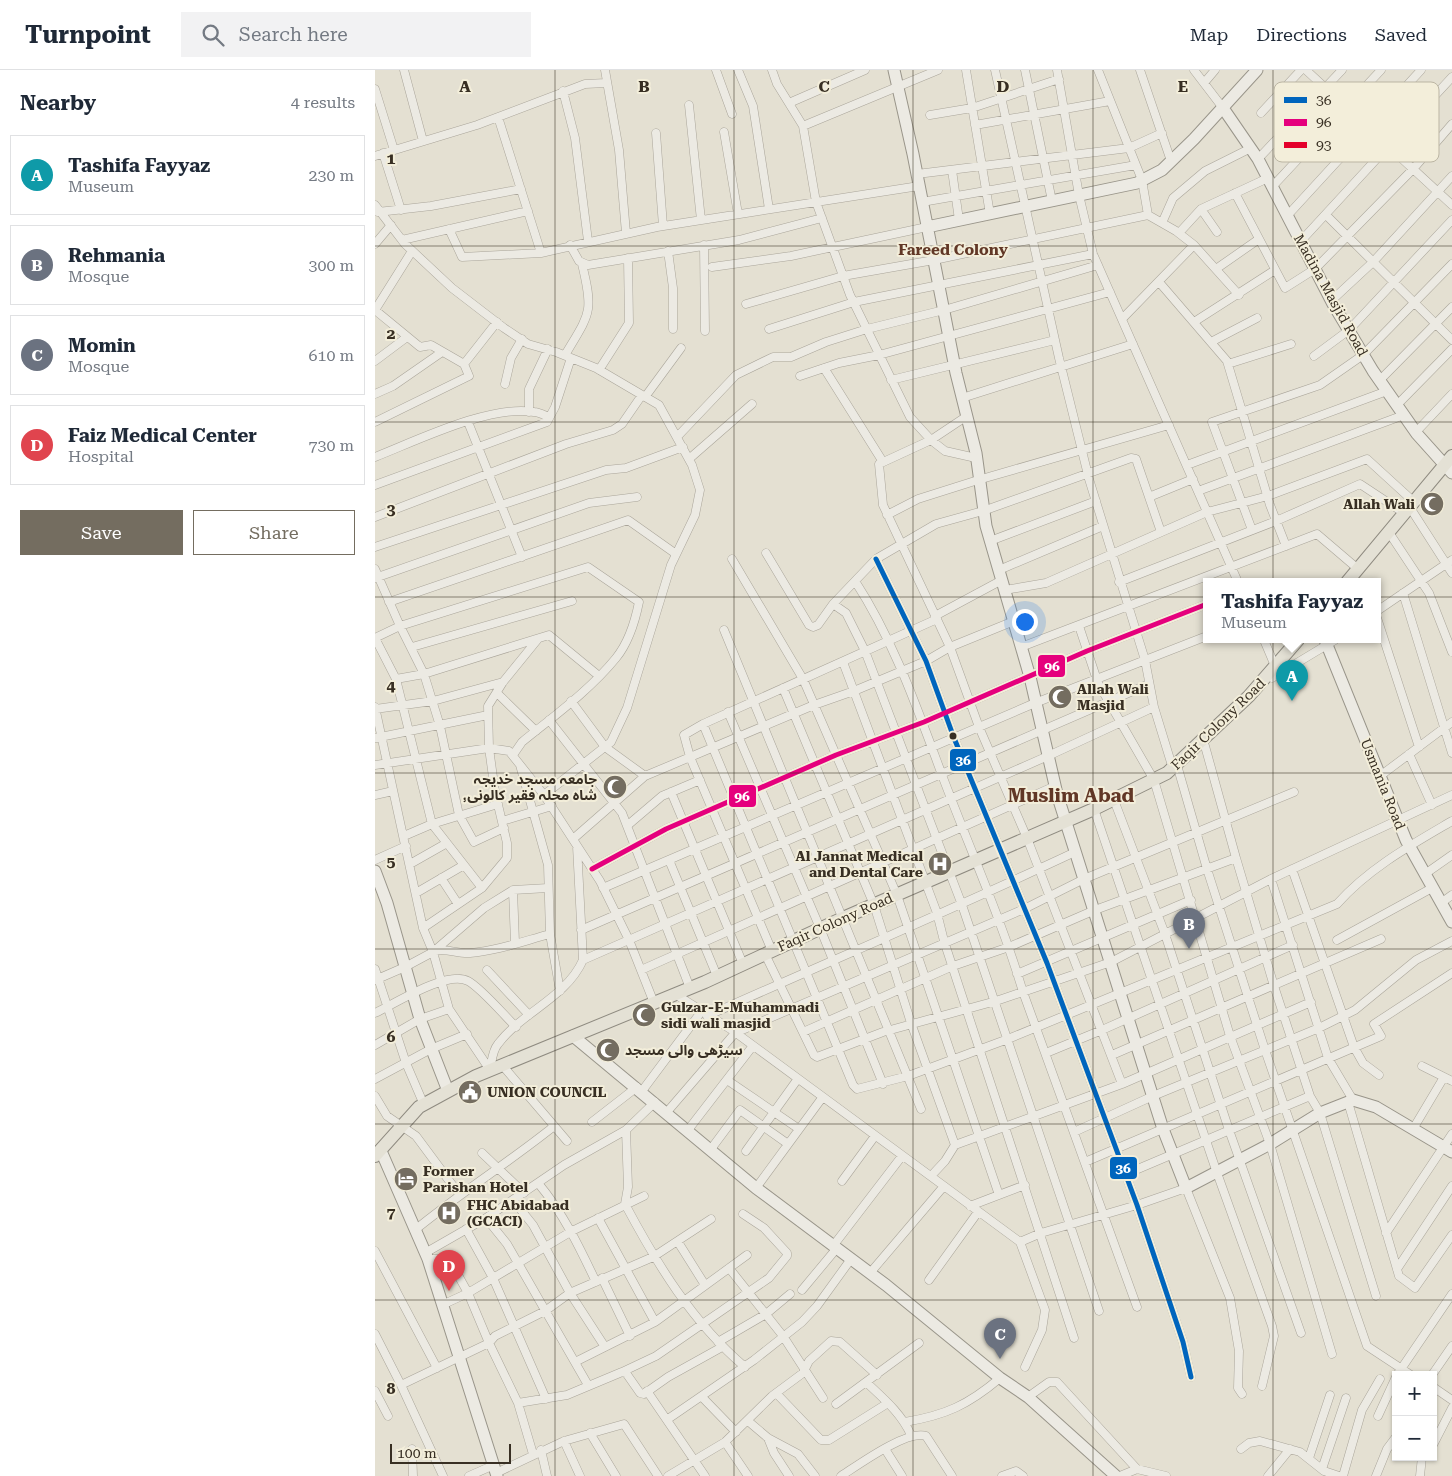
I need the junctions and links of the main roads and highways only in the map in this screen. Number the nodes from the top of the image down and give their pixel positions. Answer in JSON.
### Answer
{"nodes":[{"id":1,"x":894,"y":70,"type":"edge"},
{"id":2,"x":1257,"y":70,"type":"edge"},
{"id":3,"x":1223,"y":108,"type":"junction"},
{"id":4,"x":927,"y":227,"type":"junction"},
{"id":5,"x":1450,"y":464,"type":"edge"},
{"id":6,"x":1350,"y":578,"type":"edge"},
{"id":7,"x":1296,"y":643,"type":"edge"},
{"id":8,"x":1330,"y":643,"type":"edge"},
{"id":9,"x":1066,"y":821,"type":"junction"},
{"id":10,"x":375,"y":871,"type":"edge"},
{"id":11,"x":1452,"y":922,"type":"edge"},
{"id":12,"x":573,"y":1036,"type":"junction"},
{"id":13,"x":448,"y":1091,"type":"junction"},
{"id":14,"x":1448,"y":1150,"type":"edge"},
{"id":15,"x":378,"y":1153,"type":"edge"},
{"id":16,"x":496,"y":1471,"type":"edge"},
{"id":17,"x":1116,"y":1476,"type":"edge"}],
"edges":[{"from":1,"to":4,"type":"main road"},
{"from":2,"to":3,"type":"main road"},
{"from":3,"to":4,"type":"main road"},
{"from":3,"to":5,"type":"main road","name":"Madina Masjid Road"},
{"from":4,"to":9,"type":"main road"},
{"from":5,"to":6,"type":"main road"},
{"from":7,"to":9,"type":"main road","name":"Faqir Colony Road"},
{"from":8,"to":11,"type":"main road","name":"Usmania Road"},
{"from":9,"to":12,"type":"main road","name":"Faqir Colony Road"},
{"from":9,"to":14,"type":"main road"},
{"from":10,"to":13,"type":"main road"},
{"from":12,"to":13,"type":"main road","name":"Faqir Colony Road"},
{"from":12,"to":17,"type":"main road"},
{"from":13,"to":15,"type":"main road","name":"Faqir Colony Road"},
{"from":15,"to":16,"type":"main road"}]}
